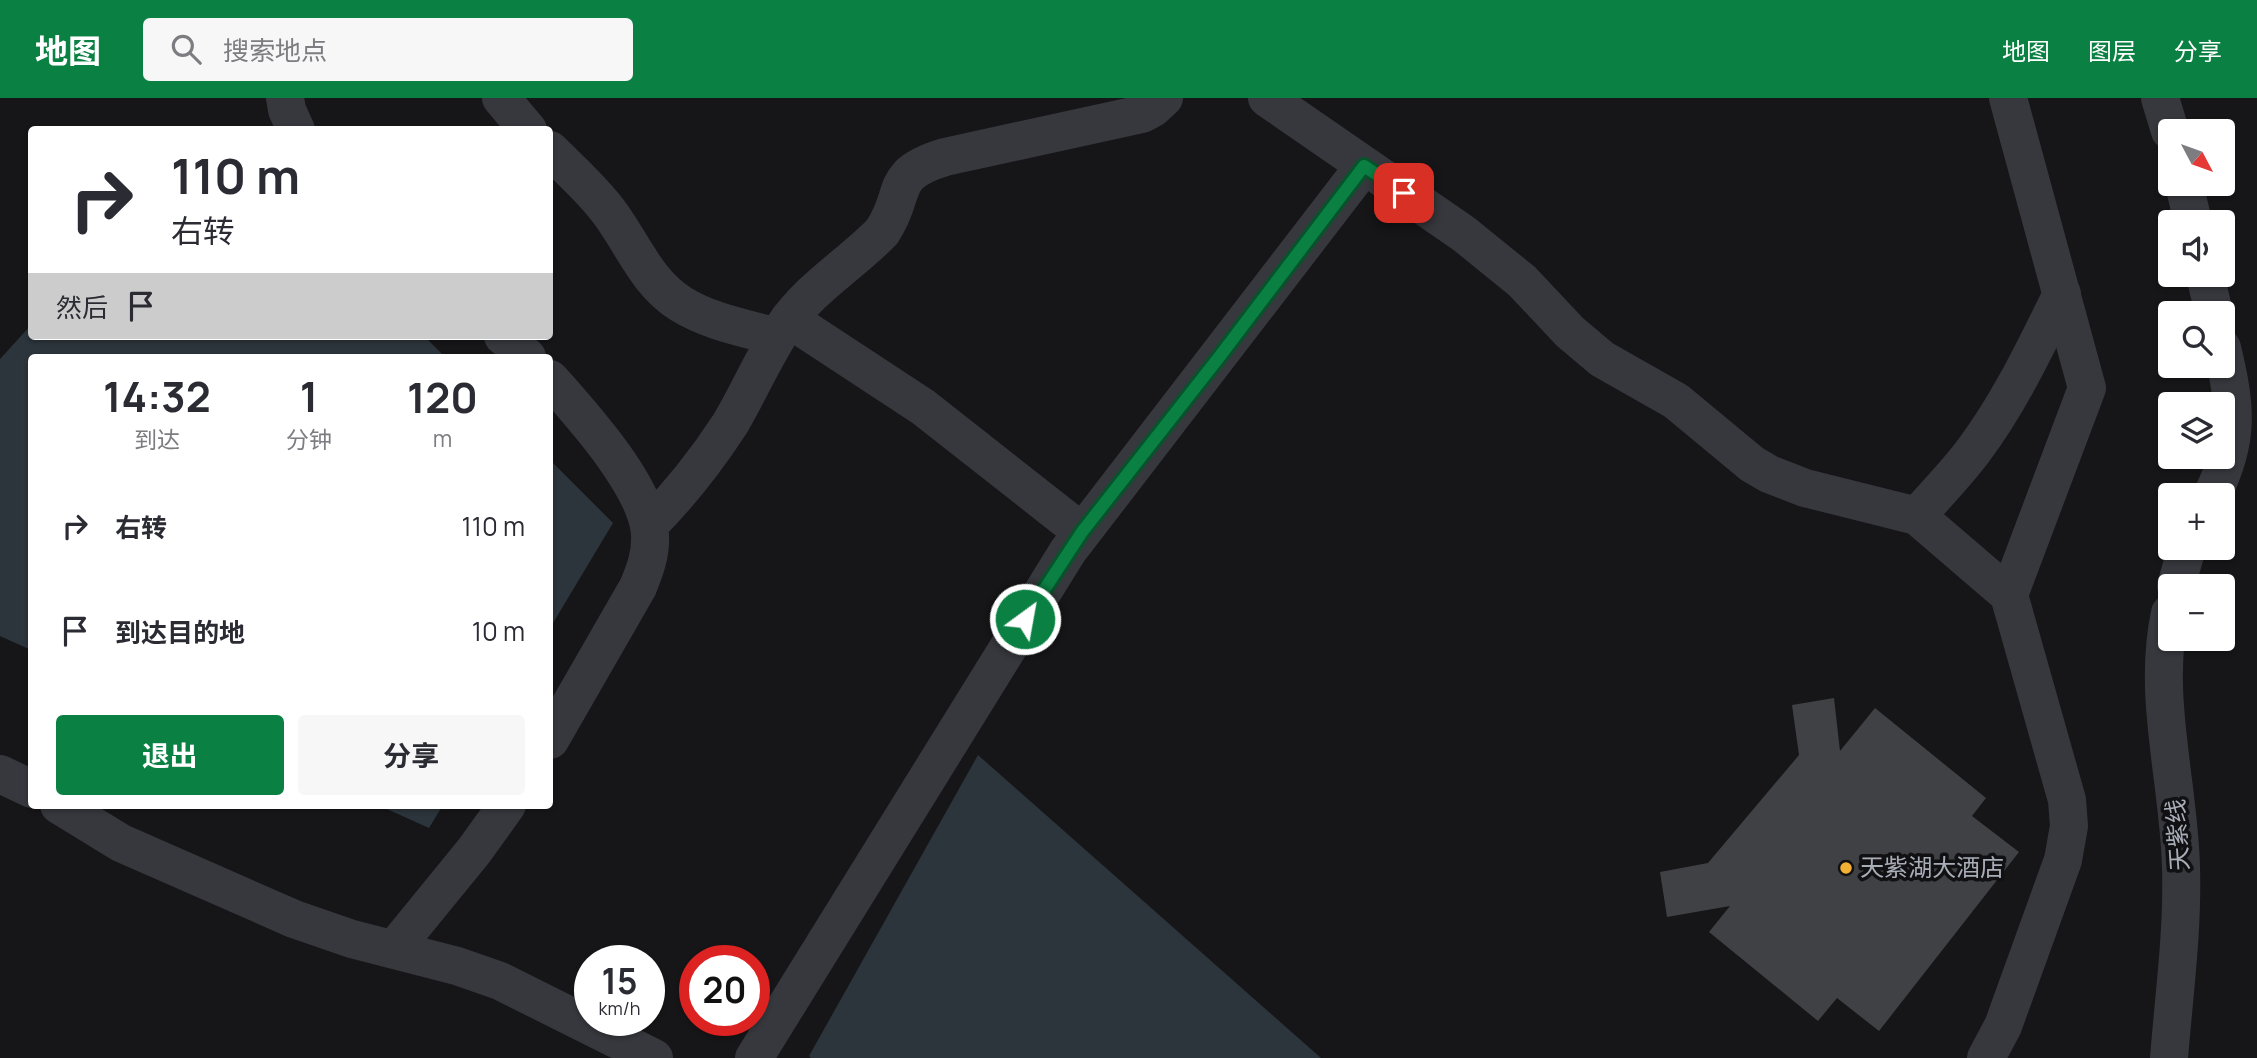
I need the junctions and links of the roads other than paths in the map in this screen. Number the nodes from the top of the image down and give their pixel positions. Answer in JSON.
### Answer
{"nodes":[{"id":1,"x":285,"y":98,"type":"edge"},
{"id":2,"x":501,"y":98,"type":"edge"},
{"id":3,"x":1164,"y":98,"type":"edge"},
{"id":4,"x":1267,"y":98,"type":"edge"},
{"id":5,"x":2008,"y":98,"type":"edge"},
{"id":6,"x":2160,"y":98,"type":"edge"},
{"id":7,"x":2166,"y":119,"type":"edge"},
{"id":8,"x":294,"y":126,"type":"edge"},
{"id":9,"x":525,"y":126,"type":"edge"},
{"id":10,"x":553,"y":153,"type":"edge"},
{"id":11,"x":1364,"y":166,"type":"junction"},
{"id":12,"x":2062,"y":294,"type":"junction"},
{"id":13,"x":783,"y":328,"type":"junction"},
{"id":14,"x":508,"y":340,"type":"edge"},
{"id":15,"x":524,"y":354,"type":"edge"},
{"id":16,"x":2228,"y":378,"type":"edge"},
{"id":17,"x":553,"y":383,"type":"edge"},
{"id":18,"x":2217,"y":483,"type":"edge"},
{"id":19,"x":1917,"y":516,"type":"junction"},
{"id":20,"x":649,"y":525,"type":"junction"},
{"id":21,"x":1082,"y":532,"type":"junction"},
{"id":22,"x":2009,"y":594,"type":"junction"},
{"id":23,"x":2164,"y":651,"type":"edge"},
{"id":24,"x":553,"y":735,"type":"edge"},
{"id":25,"x":0,"y":774,"type":"edge"},
{"id":26,"x":28,"y":787,"type":"edge"},
{"id":27,"x":66,"y":809,"type":"edge"},
{"id":28,"x":504,"y":809,"type":"edge"},
{"id":29,"x":394,"y":949,"type":"junction"},
{"id":30,"x":654,"y":1058,"type":"edge"},
{"id":31,"x":754,"y":1058,"type":"edge"},
{"id":32,"x":1986,"y":1058,"type":"edge"},
{"id":33,"x":2169,"y":1058,"type":"edge"}],
"edges":[{"from":1,"to":8,"type":"street"},
{"from":2,"to":9,"type":"street"},
{"from":3,"to":13,"type":"street"},
{"from":4,"to":11,"type":"street"},
{"from":5,"to":12,"type":"street"},
{"from":6,"to":7,"type":"street"},
{"from":10,"to":13,"type":"street"},
{"from":11,"to":19,"type":"street"},
{"from":11,"to":21,"type":"street"},
{"from":12,"to":19,"type":"street"},
{"from":12,"to":22,"type":"street"},
{"from":13,"to":20,"type":"street"},
{"from":13,"to":21,"type":"street"},
{"from":14,"to":15,"type":"street"},
{"from":16,"to":18,"type":"street"},
{"from":17,"to":20,"type":"street"},
{"from":19,"to":22,"type":"street"},
{"from":20,"to":24,"type":"street"},
{"from":21,"to":31,"type":"street"},
{"from":22,"to":32,"type":"street"},
{"from":23,"to":33,"type":"street","name":"天紫线"},
{"from":25,"to":26,"type":"street"},
{"from":27,"to":29,"type":"street"},
{"from":28,"to":29,"type":"street"},
{"from":29,"to":30,"type":"street"}]}
